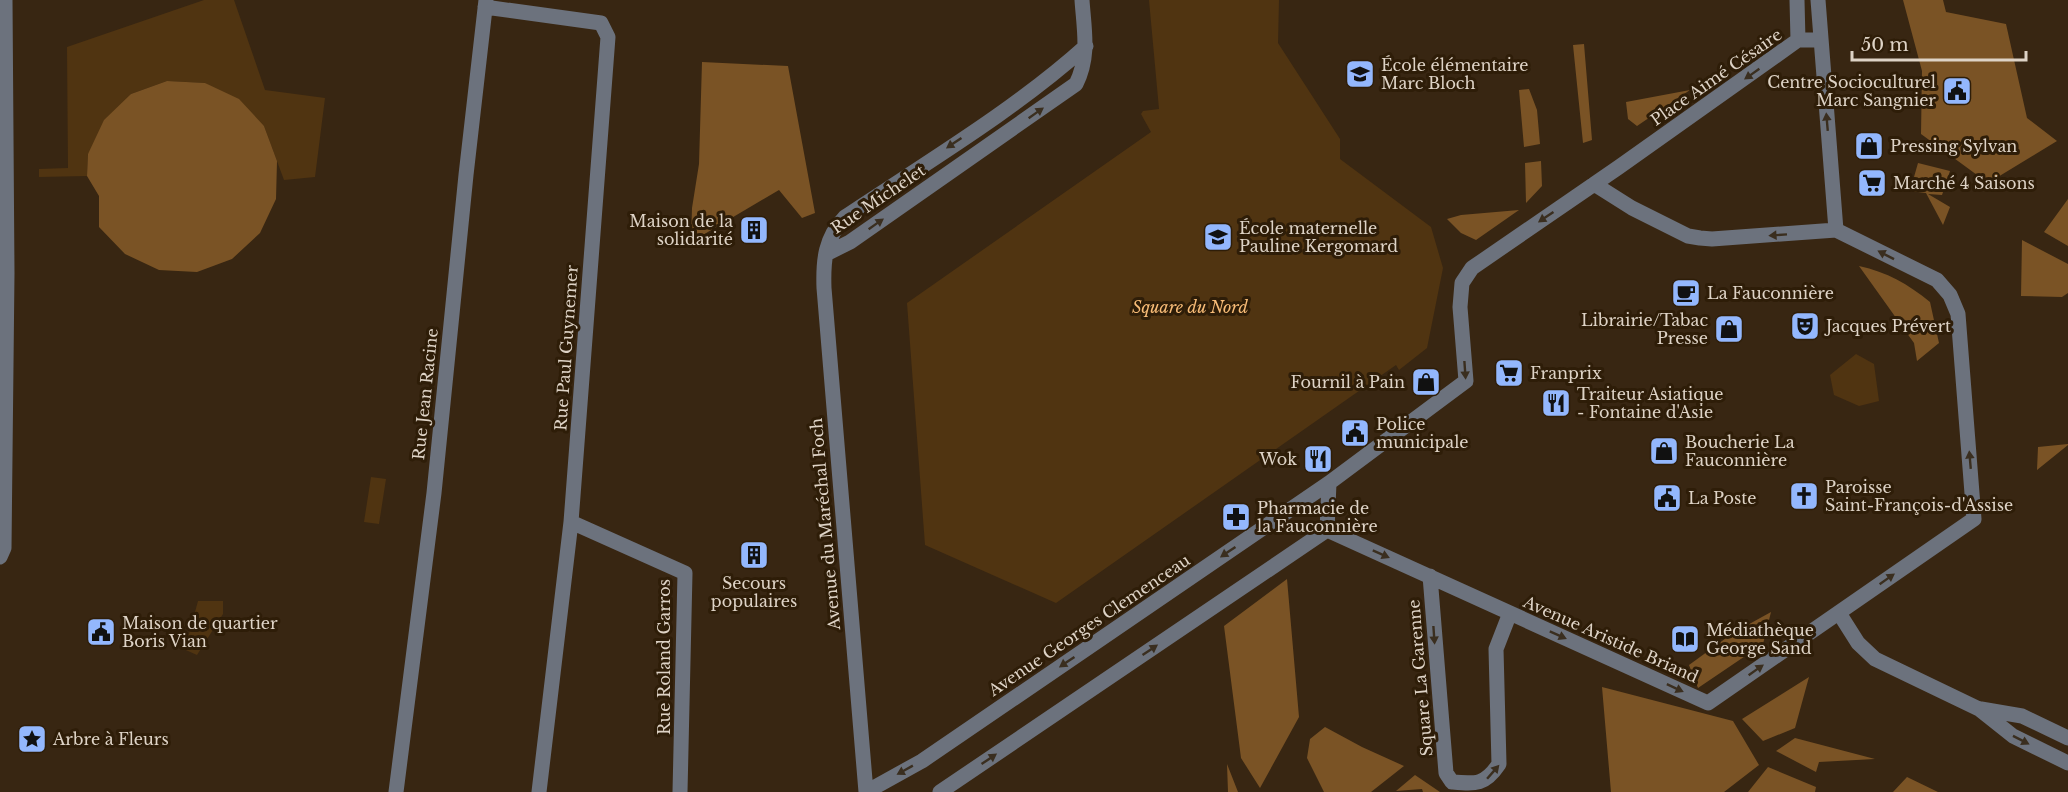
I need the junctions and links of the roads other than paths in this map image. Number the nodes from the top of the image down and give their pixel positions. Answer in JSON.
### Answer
{"nodes":[{"id":1,"x":5,"y":0,"type":"edge"},
{"id":2,"x":1082,"y":0,"type":"edge"},
{"id":3,"x":1797,"y":0,"type":"edge"},
{"id":4,"x":1818,"y":0,"type":"edge"},
{"id":5,"x":486,"y":3,"type":"edge"},
{"id":6,"x":2,"y":32,"type":"edge"},
{"id":7,"x":1798,"y":40,"type":"junction"},
{"id":8,"x":1821,"y":40,"type":"junction"},
{"id":9,"x":1086,"y":46,"type":"junction"},
{"id":10,"x":1594,"y":184,"type":"junction"},
{"id":11,"x":1836,"y":230,"type":"junction"},
{"id":12,"x":826,"y":254,"type":"junction"},
{"id":13,"x":2,"y":433,"type":"edge"},
{"id":14,"x":1329,"y":483,"type":"junction"},
{"id":15,"x":571,"y":522,"type":"junction"},
{"id":16,"x":1328,"y":530,"type":"junction"},
{"id":17,"x":2,"y":536,"type":"edge"},
{"id":18,"x":0,"y":557,"type":"edge"},
{"id":19,"x":1430,"y":576,"type":"junction"},
{"id":20,"x":1510,"y":613,"type":"junction"},
{"id":21,"x":1839,"y":613,"type":"junction"},
{"id":22,"x":1979,"y":709,"type":"junction"},
{"id":23,"x":2068,"y":738,"type":"edge"},
{"id":24,"x":2068,"y":763,"type":"edge"},
{"id":25,"x":396,"y":792,"type":"edge"},
{"id":26,"x":539,"y":792,"type":"edge"},
{"id":27,"x":680,"y":792,"type":"edge"},
{"id":28,"x":866,"y":792,"type":"edge"},
{"id":29,"x":940,"y":792,"type":"edge"}],
"edges":[{"from":1,"to":6,"type":"street"},
{"from":2,"to":9,"type":"street","name":"Rue Michelet"},
{"from":3,"to":7,"type":"street"},
{"from":4,"to":8,"type":"street"},
{"from":5,"to":15,"type":"street","name":"Rue Paul Guynemer"},
{"from":5,"to":25,"type":"street","name":"Rue Jean Racine"},
{"from":6,"to":13,"type":"street"},
{"from":7,"to":8,"type":"street","name":"Place Aimé Césaire"},
{"from":7,"to":10,"type":"street","name":"Place Aimé Césaire","one_way":true},
{"from":11,"to":8,"type":"street","one_way":true},
{"from":9,"to":12,"type":"street","name":"Rue Michelet","one_way":true},
{"from":12,"to":9,"type":"street","name":"Rue Michelet","one_way":true},
{"from":11,"to":10,"type":"street","one_way":true},
{"from":10,"to":14,"type":"street","name":"Avenue Georges Clemenceau","one_way":true},
{"from":21,"to":11,"type":"street","one_way":true},
{"from":12,"to":28,"type":"street","name":"Avenue du Maréchal Foch"},
{"from":13,"to":17,"type":"street"},
{"from":14,"to":16,"type":"street"},
{"from":14,"to":28,"type":"street","name":"Avenue Georges Clemenceau","one_way":true},
{"from":15,"to":26,"type":"street","name":"Rue Paul Guynemer"},
{"from":15,"to":27,"type":"street","name":"Rue Roland Garros"},
{"from":16,"to":19,"type":"street","name":"Avenue Aristide Briand","one_way":true},
{"from":29,"to":16,"type":"street","one_way":true},
{"from":17,"to":18,"type":"street"},
{"from":19,"to":20,"type":"street","name":"Avenue Aristide Briand"},
{"from":19,"to":20,"type":"street","name":"Square La Garenne","one_way":true},
{"from":20,"to":21,"type":"street","name":"Avenue Aristide Briand","one_way":true},
{"from":21,"to":22,"type":"street"},
{"from":22,"to":23,"type":"street"},
{"from":22,"to":24,"type":"street","one_way":true}]}
